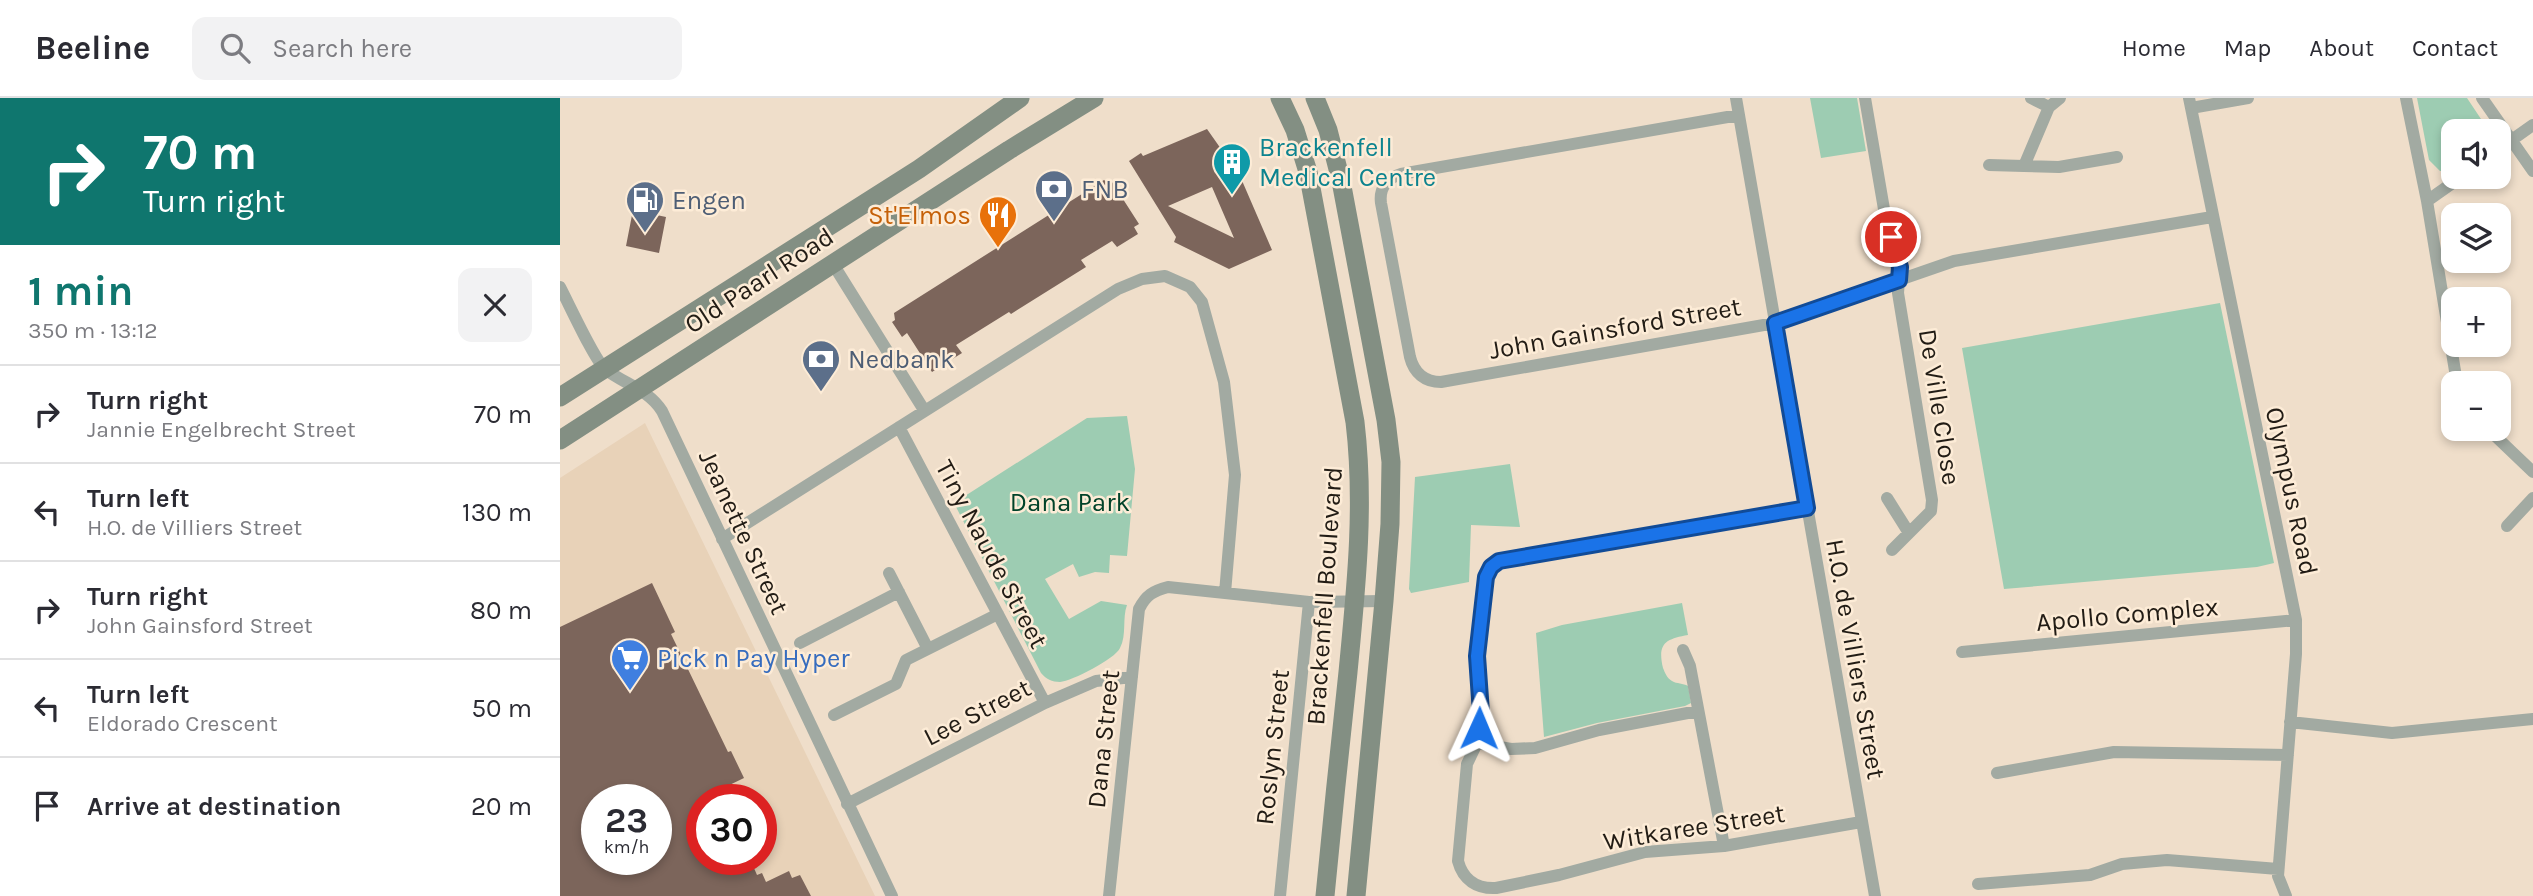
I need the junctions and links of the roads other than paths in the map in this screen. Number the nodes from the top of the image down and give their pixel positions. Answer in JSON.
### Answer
{"nodes":[{"id":1,"x":1020,"y":98,"type":"edge"},
{"id":2,"x":1094,"y":98,"type":"edge"},
{"id":3,"x":1280,"y":98,"type":"edge"},
{"id":4,"x":1315,"y":98,"type":"edge"},
{"id":5,"x":1736,"y":98,"type":"edge"},
{"id":6,"x":1865,"y":98,"type":"edge"},
{"id":7,"x":2031,"y":98,"type":"edge"},
{"id":8,"x":2060,"y":98,"type":"edge"},
{"id":9,"x":2248,"y":98,"type":"edge"},
{"id":10,"x":2406,"y":98,"type":"edge"},
{"id":11,"x":2482,"y":98,"type":"edge"},
{"id":12,"x":2190,"y":103,"type":"edge"},
{"id":13,"x":2049,"y":107,"type":"junction"},
{"id":14,"x":1739,"y":115,"type":"junction"},
{"id":15,"x":2496,"y":119,"type":"edge"},
{"id":16,"x":2533,"y":125,"type":"edge"},
{"id":17,"x":2511,"y":141,"type":"joint"},
{"id":18,"x":2116,"y":157,"type":"dead end"},
{"id":19,"x":1989,"y":165,"type":"dead end"},
{"id":20,"x":2024,"y":166,"type":"junction"},
{"id":21,"x":2533,"y":171,"type":"edge"},
{"id":22,"x":2444,"y":189,"type":"edge"},
{"id":23,"x":2427,"y":201,"type":"junction"},
{"id":24,"x":2212,"y":217,"type":"junction"},
{"id":25,"x":833,"y":264,"type":"junction"},
{"id":26,"x":1899,"y":280,"type":"junction"},
{"id":27,"x":560,"y":287,"type":"edge"},
{"id":28,"x":1775,"y":323,"type":"junction"},
{"id":29,"x":604,"y":368,"type":"junction"},
{"id":30,"x":2455,"y":371,"type":"edge"},
{"id":31,"x":640,"y":388,"type":"junction"},
{"id":32,"x":560,"y":397,"type":"edge"},
{"id":33,"x":924,"y":410,"type":"junction"},
{"id":34,"x":899,"y":428,"type":"junction"},
{"id":35,"x":560,"y":440,"type":"edge"},
{"id":36,"x":2501,"y":441,"type":"edge"},
{"id":37,"x":2533,"y":472,"type":"edge"},
{"id":38,"x":1887,"y":498,"type":"dead end"},
{"id":39,"x":2533,"y":498,"type":"edge"},
{"id":40,"x":1807,"y":508,"type":"junction"},
{"id":41,"x":2507,"y":526,"type":"dead end"},
{"id":42,"x":1909,"y":533,"type":"junction"},
{"id":43,"x":722,"y":539,"type":"junction"},
{"id":44,"x":1892,"y":550,"type":"dead end"},
{"id":45,"x":889,"y":573,"type":"dead end"},
{"id":46,"x":899,"y":592,"type":"junction"},
{"id":47,"x":1225,"y":593,"type":"junction"},
{"id":48,"x":1384,"y":601,"type":"junction"},
{"id":49,"x":1309,"y":602,"type":"junction"},
{"id":50,"x":1355,"y":603,"type":"junction"},
{"id":51,"x":998,"y":614,"type":"junction"},
{"id":52,"x":2296,"y":620,"type":"junction"},
{"id":53,"x":800,"y":643,"type":"dead end"},
{"id":54,"x":928,"y":649,"type":"junction"},
{"id":55,"x":1683,"y":650,"type":"dead end"},
{"id":56,"x":1962,"y":652,"type":"dead end"},
{"id":57,"x":1132,"y":677,"type":"junction"},
{"id":58,"x":1045,"y":703,"type":"junction"},
{"id":59,"x":1698,"y":711,"type":"junction"},
{"id":60,"x":834,"y":715,"type":"dead end"},
{"id":61,"x":2533,"y":719,"type":"edge"},
{"id":62,"x":2290,"y":722,"type":"junction"},
{"id":63,"x":1477,"y":743,"type":"junction"},
{"id":64,"x":2288,"y":755,"type":"junction"},
{"id":65,"x":1997,"y":773,"type":"dead end"},
{"id":66,"x":847,"y":804,"type":"junction"},
{"id":67,"x":1861,"y":822,"type":"junction"},
{"id":68,"x":1724,"y":846,"type":"junction"},
{"id":69,"x":2278,"y":869,"type":"junction"},
{"id":70,"x":1978,"y":884,"type":"dead end"},
{"id":71,"x":892,"y":896,"type":"edge"},
{"id":72,"x":1109,"y":896,"type":"edge"},
{"id":73,"x":1280,"y":896,"type":"edge"},
{"id":74,"x":1325,"y":896,"type":"edge"},
{"id":75,"x":1356,"y":896,"type":"edge"},
{"id":76,"x":1875,"y":896,"type":"edge"},
{"id":77,"x":2286,"y":896,"type":"edge"}],
"edges":[{"from":1,"to":29,"type":"street","name":"Old Paarl Road"},
{"from":2,"to":25,"type":"street","name":"Old Paarl Road"},
{"from":3,"to":50,"type":"street","name":"Brackenfell Boulevard"},
{"from":4,"to":48,"type":"street"},
{"from":5,"to":14,"type":"street","name":"H.O. de Villiers Street"},
{"from":6,"to":26,"type":"street","name":"De Ville Close"},
{"from":7,"to":13,"type":"street"},
{"from":8,"to":13,"type":"street"},
{"from":9,"to":12,"type":"street"},
{"from":10,"to":23,"type":"street"},
{"from":11,"to":15,"type":"street"},
{"from":12,"to":24,"type":"street","name":"Olympus Road"},
{"from":13,"to":20,"type":"street"},
{"from":14,"to":28,"type":"street","name":"H.O. de Villiers Street"},
{"from":14,"to":28,"type":"street","name":"John Gainsford Street"},
{"from":16,"to":17,"type":"street"},
{"from":17,"to":21,"type":"street"},
{"from":18,"to":20,"type":"street"},
{"from":19,"to":20,"type":"street"},
{"from":22,"to":23,"type":"street"},
{"from":23,"to":30,"type":"street"},
{"from":24,"to":26,"type":"street","name":"John Gainsford Street"},
{"from":24,"to":52,"type":"street","name":"Olympus Road"},
{"from":25,"to":31,"type":"street","name":"Old Paarl Road"},
{"from":25,"to":33,"type":"street"},
{"from":26,"to":28,"type":"street","name":"John Gainsford Street"},
{"from":26,"to":42,"type":"street","name":"De Ville Close"},
{"from":27,"to":29,"type":"street"},
{"from":28,"to":40,"type":"street","name":"H.O. de Villiers Street"},
{"from":29,"to":31,"type":"street","name":"Jeanette Street"},
{"from":29,"to":32,"type":"street","name":"Old Paarl Road"},
{"from":31,"to":35,"type":"street","name":"Old Paarl Road"},
{"from":31,"to":43,"type":"street","name":"Jeanette Street"},
{"from":33,"to":34,"type":"street"},
{"from":33,"to":47,"type":"street"},
{"from":34,"to":43,"type":"street"},
{"from":34,"to":51,"type":"street","name":"Tiny Naude Street"},
{"from":36,"to":37,"type":"street"},
{"from":38,"to":42,"type":"street"},
{"from":39,"to":41,"type":"street"},
{"from":40,"to":63,"type":"street","name":"Witkaree Street"},
{"from":40,"to":67,"type":"street","name":"H.O. de Villiers Street"},
{"from":42,"to":44,"type":"street","name":"De Ville Close"},
{"from":43,"to":66,"type":"street","name":"Jeanette Street"},
{"from":45,"to":46,"type":"street"},
{"from":46,"to":53,"type":"street"},
{"from":46,"to":54,"type":"street"},
{"from":47,"to":49,"type":"street"},
{"from":47,"to":57,"type":"street","name":"Dana Street"},
{"from":48,"to":50,"type":"street"},
{"from":48,"to":75,"type":"street"},
{"from":49,"to":50,"type":"street"},
{"from":49,"to":73,"type":"street","name":"Roslyn Street"},
{"from":50,"to":74,"type":"street","name":"Brackenfell Boulevard"},
{"from":51,"to":54,"type":"street"},
{"from":51,"to":58,"type":"street","name":"Tiny Naude Street"},
{"from":52,"to":56,"type":"street","name":"Apollo Complex"},
{"from":52,"to":62,"type":"street","name":"Olympus Road"},
{"from":54,"to":60,"type":"street"},
{"from":55,"to":59,"type":"street"},
{"from":57,"to":58,"type":"street","name":"Lee Street"},
{"from":57,"to":72,"type":"street","name":"Dana Street"},
{"from":58,"to":66,"type":"street","name":"Lee Street"},
{"from":59,"to":63,"type":"street"},
{"from":59,"to":68,"type":"street"},
{"from":61,"to":62,"type":"street"},
{"from":62,"to":64,"type":"street","name":"Olympus Road"},
{"from":63,"to":68,"type":"street","name":"Witkaree Street"},
{"from":64,"to":65,"type":"street"},
{"from":64,"to":69,"type":"street","name":"Olympus Road"},
{"from":66,"to":71,"type":"street","name":"Jeanette Street"},
{"from":67,"to":68,"type":"street","name":"Witkaree Street"},
{"from":67,"to":76,"type":"street","name":"H.O. de Villiers Street"},
{"from":69,"to":70,"type":"street"},
{"from":69,"to":77,"type":"street","name":"Olympus Road"}]}
